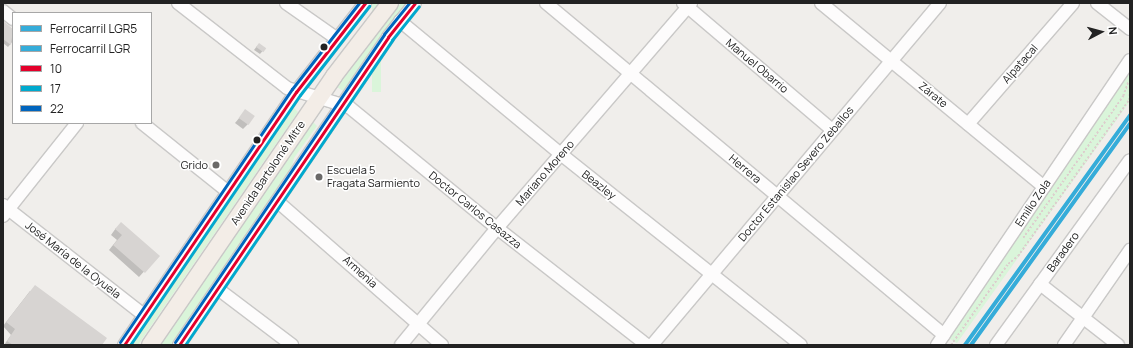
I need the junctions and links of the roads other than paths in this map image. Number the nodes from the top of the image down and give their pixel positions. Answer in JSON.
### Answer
{"nodes":[{"id":1,"x":178,"y":3,"type":"edge"},
{"id":2,"x":286,"y":3,"type":"edge"},
{"id":3,"x":365,"y":3,"type":"edge"},
{"id":4,"x":390,"y":3,"type":"edge"},
{"id":5,"x":415,"y":3,"type":"edge"},
{"id":6,"x":546,"y":3,"type":"edge"},
{"id":7,"x":821,"y":3,"type":"edge"},
{"id":8,"x":940,"y":3,"type":"edge"},
{"id":9,"x":1073,"y":3,"type":"edge"},
{"id":10,"x":1097,"y":3,"type":"edge"},
{"id":11,"x":687,"y":4,"type":"edge"},
{"id":12,"x":3,"y":11,"type":"edge"},
{"id":13,"x":12,"y":18,"type":"edge"},
{"id":14,"x":400,"y":21,"type":"junction"},
{"id":15,"x":1130,"y":30,"type":"edge"},
{"id":16,"x":336,"y":38,"type":"junction"},
{"id":17,"x":1130,"y":60,"type":"edge"},
{"id":18,"x":891,"y":61,"type":"junction"},
{"id":19,"x":630,"y":74,"type":"junction"},
{"id":20,"x":296,"y":92,"type":"junction"},
{"id":21,"x":319,"y":98,"type":"junction"},
{"id":22,"x":342,"y":104,"type":"junction"},
{"id":23,"x":76,"y":124,"type":"edge"},
{"id":24,"x":143,"y":124,"type":"edge"},
{"id":25,"x":968,"y":124,"type":"junction"},
{"id":26,"x":832,"y":130,"type":"junction"},
{"id":27,"x":562,"y":155,"type":"junction"},
{"id":28,"x":1130,"y":162,"type":"edge"},
{"id":29,"x":1044,"y":187,"type":"junction"},
{"id":30,"x":227,"y":190,"type":"junction"},
{"id":31,"x":778,"y":196,"type":"junction"},
{"id":32,"x":277,"y":201,"type":"junction"},
{"id":33,"x":5,"y":210,"type":"edge"},
{"id":34,"x":497,"y":228,"type":"junction"},
{"id":35,"x":1130,"y":250,"type":"edge"},
{"id":36,"x":711,"y":273,"type":"junction"},
{"id":37,"x":1040,"y":284,"type":"junction"},
{"id":38,"x":218,"y":289,"type":"junction"},
{"id":39,"x":144,"y":315,"type":"junction"},
{"id":40,"x":1083,"y":317,"type":"junction"},
{"id":41,"x":418,"y":324,"type":"junction"},
{"id":42,"x":940,"y":340,"type":"edge"},
{"id":43,"x":124,"y":345,"type":"edge"},
{"id":44,"x":150,"y":345,"type":"edge"},
{"id":45,"x":179,"y":345,"type":"edge"},
{"id":46,"x":292,"y":345,"type":"edge"},
{"id":47,"x":401,"y":345,"type":"edge"},
{"id":48,"x":442,"y":345,"type":"edge"},
{"id":49,"x":647,"y":345,"type":"edge"},
{"id":50,"x":652,"y":345,"type":"edge"},
{"id":51,"x":801,"y":345,"type":"edge"},
{"id":52,"x":996,"y":345,"type":"edge"},
{"id":53,"x":1064,"y":345,"type":"edge"},
{"id":54,"x":1118,"y":345,"type":"edge"}],
"edges":[{"from":1,"to":20,"type":"street"},
{"from":2,"to":16,"type":"street"},
{"from":3,"to":16,"type":"street","name":"Avenida Bartolomé Mitre"},
{"from":4,"to":21,"type":"main road","name":"Avenida Bartolomé Mitre"},
{"from":5,"to":14,"type":"street","name":"Avenida Bartolomé Mitre"},
{"from":6,"to":19,"type":"street","name":"Herrera"},
{"from":7,"to":18,"type":"street","name":"Zárate"},
{"from":8,"to":18,"type":"street","name":"Doctor Estanislao Severo Zeballos"},
{"from":9,"to":25,"type":"street","name":"Alpatacal"},
{"from":10,"to":15,"type":"street"},
{"from":11,"to":19,"type":"street","name":"Mariano Moreno"},
{"from":11,"to":26,"type":"street","name":"Manuel Obarrio"},
{"from":12,"to":13,"type":"street"},
{"from":14,"to":22,"type":"street","name":"Avenida Bartolomé Mitre"},
{"from":14,"to":27,"type":"street","name":"Beazley"},
{"from":16,"to":20,"type":"street","name":"Avenida Bartolomé Mitre"},
{"from":17,"to":29,"type":"street","name":"Emilio Zola"},
{"from":18,"to":25,"type":"street","name":"Zárate"},
{"from":18,"to":26,"type":"street","name":"Doctor Estanislao Severo Zeballos"},
{"from":19,"to":27,"type":"street","name":"Mariano Moreno"},
{"from":19,"to":31,"type":"street","name":"Herrera"},
{"from":20,"to":21,"type":"street","name":"Doctor Carlos Casazza"},
{"from":20,"to":30,"type":"street","name":"Avenida Bartolomé Mitre"},
{"from":21,"to":22,"type":"street","name":"Doctor Carlos Casazza"},
{"from":21,"to":44,"type":"main road","name":"Avenida Bartolomé Mitre"},
{"from":22,"to":32,"type":"street","name":"Avenida Bartolomé Mitre"},
{"from":22,"to":34,"type":"street","name":"Doctor Carlos Casazza"},
{"from":23,"to":33,"type":"street"},
{"from":24,"to":30,"type":"street"},
{"from":25,"to":29,"type":"street","name":"Zárate"},
{"from":26,"to":31,"type":"street","name":"Doctor Estanislao Severo Zeballos"},
{"from":27,"to":34,"type":"street","name":"Mariano Moreno"},
{"from":27,"to":36,"type":"street","name":"Beazley"},
{"from":28,"to":37,"type":"street","name":"Baradero"},
{"from":29,"to":42,"type":"street","name":"Emilio Zola"},
{"from":30,"to":39,"type":"street","name":"Avenida Bartolomé Mitre"},
{"from":31,"to":36,"type":"street","name":"Doctor Estanislao Severo Zeballos"},
{"from":31,"to":42,"type":"street","name":"Herrera"},
{"from":32,"to":38,"type":"street","name":"Avenida Bartolomé Mitre"},
{"from":32,"to":41,"type":"street","name":"Armenia"},
{"from":33,"to":39,"type":"street","name":"José María de la Oyuela"},
{"from":34,"to":41,"type":"street","name":"Mariano Moreno"},
{"from":34,"to":49,"type":"street","name":"Doctor Carlos Casazza"},
{"from":35,"to":40,"type":"street"},
{"from":36,"to":50,"type":"street","name":"Doctor Estanislao Severo Zeballos"},
{"from":36,"to":51,"type":"street","name":"Beazley"},
{"from":37,"to":40,"type":"street"},
{"from":37,"to":52,"type":"street","name":"Baradero"},
{"from":38,"to":45,"type":"street","name":"Avenida Bartolomé Mitre"},
{"from":38,"to":46,"type":"street"},
{"from":39,"to":43,"type":"street","name":"Avenida Bartolomé Mitre"},
{"from":40,"to":53,"type":"street"},
{"from":40,"to":54,"type":"street"},
{"from":41,"to":47,"type":"street","name":"Mariano Moreno"},
{"from":41,"to":48,"type":"street","name":"Armenia"}]}
